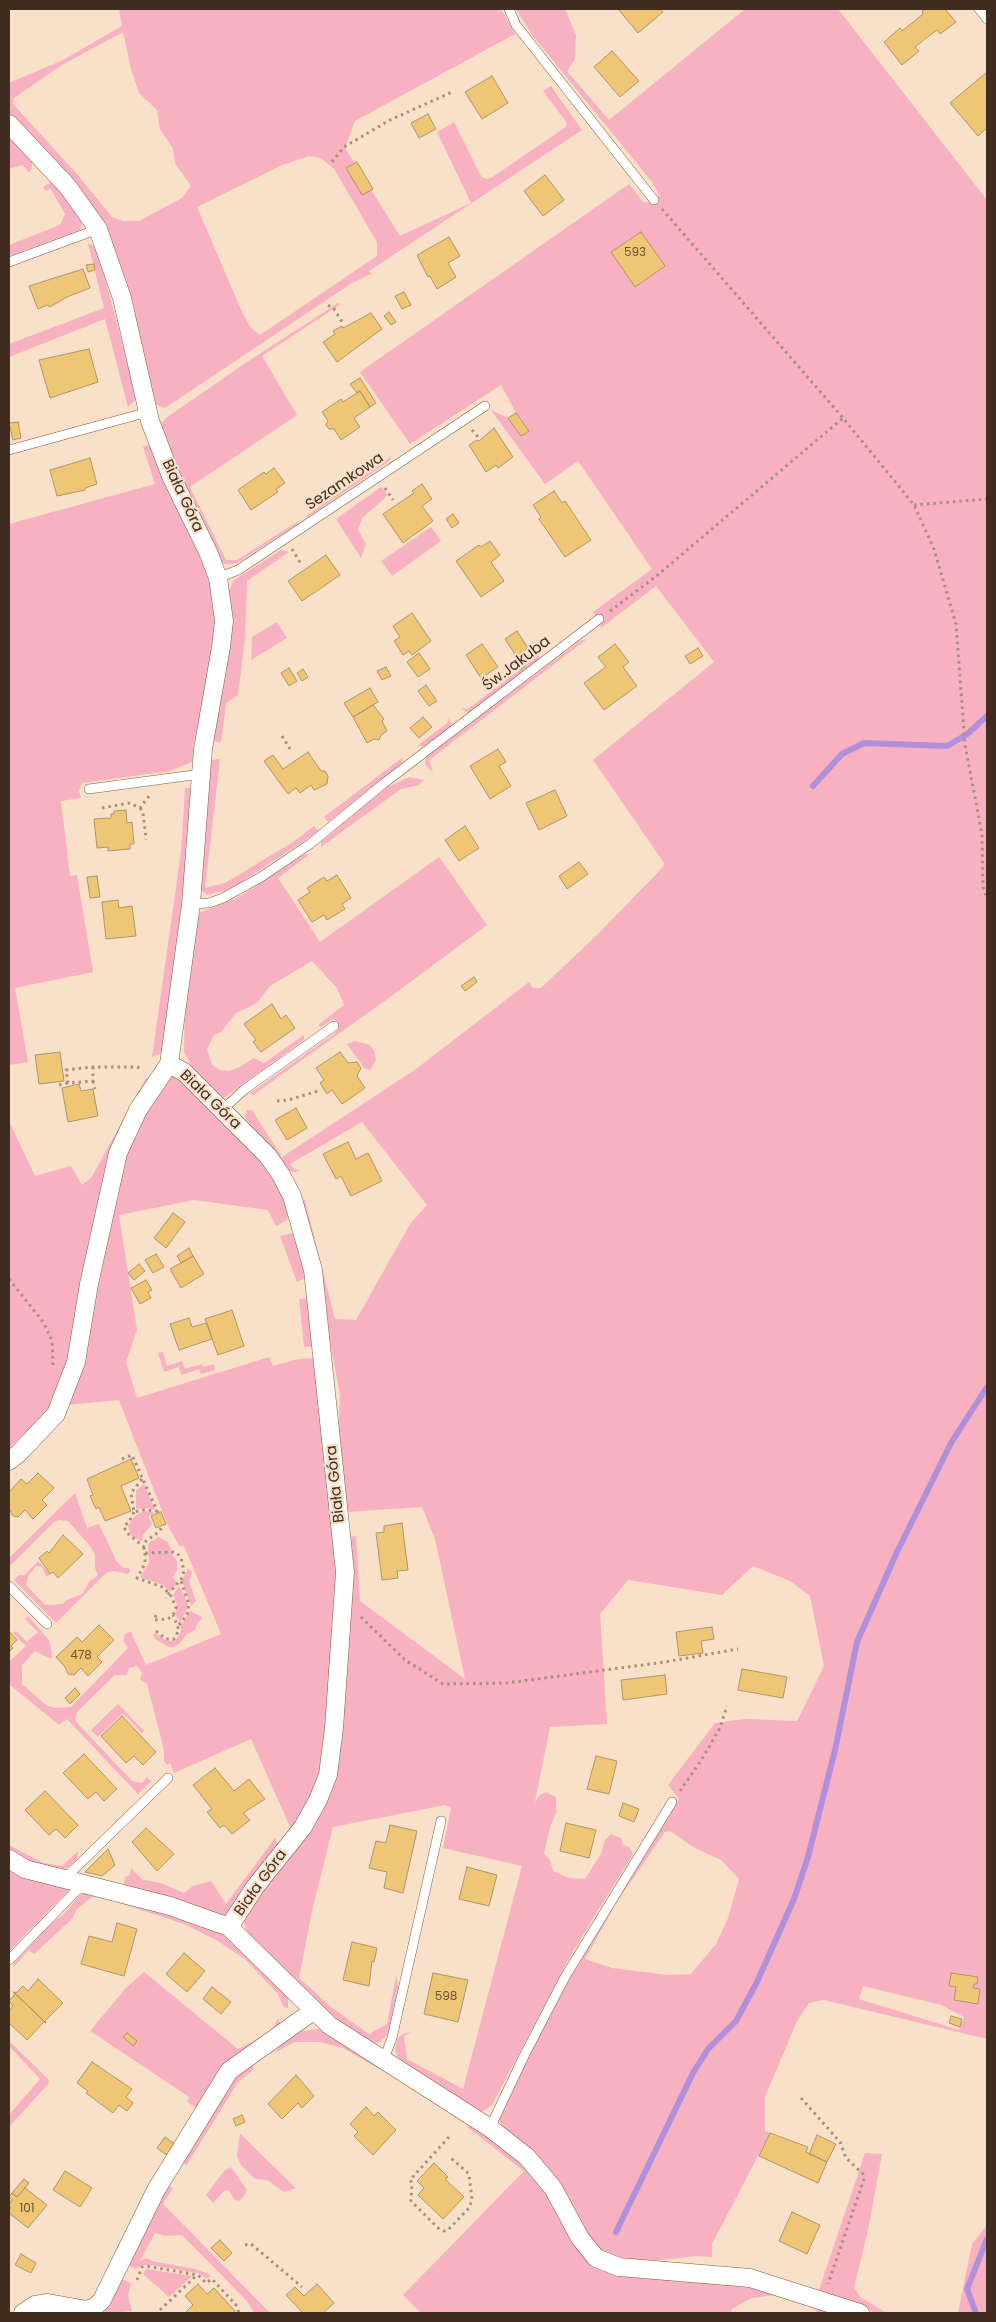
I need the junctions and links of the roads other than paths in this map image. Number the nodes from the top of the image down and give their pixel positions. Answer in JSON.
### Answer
{"nodes":[{"id":1,"x":510,"y":9,"type":"edge"},
{"id":2,"x":979,"y":9,"type":"edge"},
{"id":3,"x":987,"y":18,"type":"edge"},
{"id":4,"x":9,"y":124,"type":"edge"},
{"id":5,"x":654,"y":200,"type":"road end"},
{"id":6,"x":98,"y":230,"type":"junction"},
{"id":7,"x":9,"y":262,"type":"edge"},
{"id":8,"x":485,"y":406,"type":"dead end"},
{"id":9,"x":148,"y":412,"type":"junction"},
{"id":10,"x":9,"y":450,"type":"edge"},
{"id":11,"x":218,"y":578,"type":"junction"},
{"id":12,"x":599,"y":619,"type":"road end"},
{"id":13,"x":201,"y":774,"type":"junction"},
{"id":14,"x":89,"y":789,"type":"dead end"},
{"id":15,"x":192,"y":904,"type":"junction"},
{"id":16,"x":334,"y":1026,"type":"dead end"},
{"id":17,"x":169,"y":1064,"type":"junction"},
{"id":18,"x":222,"y":1110,"type":"junction"},
{"id":19,"x":9,"y":1461,"type":"edge"},
{"id":20,"x":9,"y":1586,"type":"edge"},
{"id":21,"x":47,"y":1624,"type":"dead end"},
{"id":22,"x":168,"y":1778,"type":"dead end"},
{"id":23,"x":672,"y":1802,"type":"road end"},
{"id":24,"x":441,"y":1821,"type":"dead end"},
{"id":25,"x":9,"y":1859,"type":"edge"},
{"id":26,"x":63,"y":1880,"type":"junction"},
{"id":27,"x":86,"y":1884,"type":"junction"},
{"id":28,"x":229,"y":1928,"type":"junction"},
{"id":29,"x":9,"y":1960,"type":"edge"},
{"id":30,"x":313,"y":2011,"type":"junction"},
{"id":31,"x":384,"y":2059,"type":"junction"},
{"id":32,"x":490,"y":2128,"type":"junction"},
{"id":33,"x":23,"y":2313,"type":"edge"},
{"id":34,"x":860,"y":2313,"type":"edge"}],
"edges":[{"from":1,"to":5,"type":"lane"},
{"from":2,"to":3,"type":"lane"},
{"from":4,"to":6,"type":"street","name":"Biała Góra"},
{"from":6,"to":7,"type":"lane"},
{"from":6,"to":9,"type":"street","name":"Biała Góra"},
{"from":8,"to":11,"type":"lane","name":"Sezamkowa"},
{"from":9,"to":10,"type":"lane"},
{"from":9,"to":11,"type":"street","name":"Biała Góra"},
{"from":11,"to":13,"type":"street","name":"Biała Góra"},
{"from":12,"to":15,"type":"lane","name":"Św.Jakuba"},
{"from":13,"to":14,"type":"lane"},
{"from":13,"to":15,"type":"street","name":"Biała Góra"},
{"from":15,"to":17,"type":"street","name":"Biała Góra"},
{"from":16,"to":18,"type":"lane"},
{"from":17,"to":18,"type":"street","name":"Biała Góra"},
{"from":17,"to":19,"type":"street"},
{"from":18,"to":28,"type":"street","name":"Biała Góra"},
{"from":20,"to":21,"type":"lane"},
{"from":22,"to":26,"type":"lane"},
{"from":23,"to":32,"type":"lane"},
{"from":24,"to":31,"type":"lane"},
{"from":25,"to":26,"type":"street"},
{"from":26,"to":27,"type":"street"},
{"from":27,"to":28,"type":"street"},
{"from":27,"to":29,"type":"lane"},
{"from":28,"to":30,"type":"street"},
{"from":30,"to":31,"type":"street"},
{"from":30,"to":33,"type":"street"},
{"from":31,"to":32,"type":"street"},
{"from":32,"to":34,"type":"street"}]}
